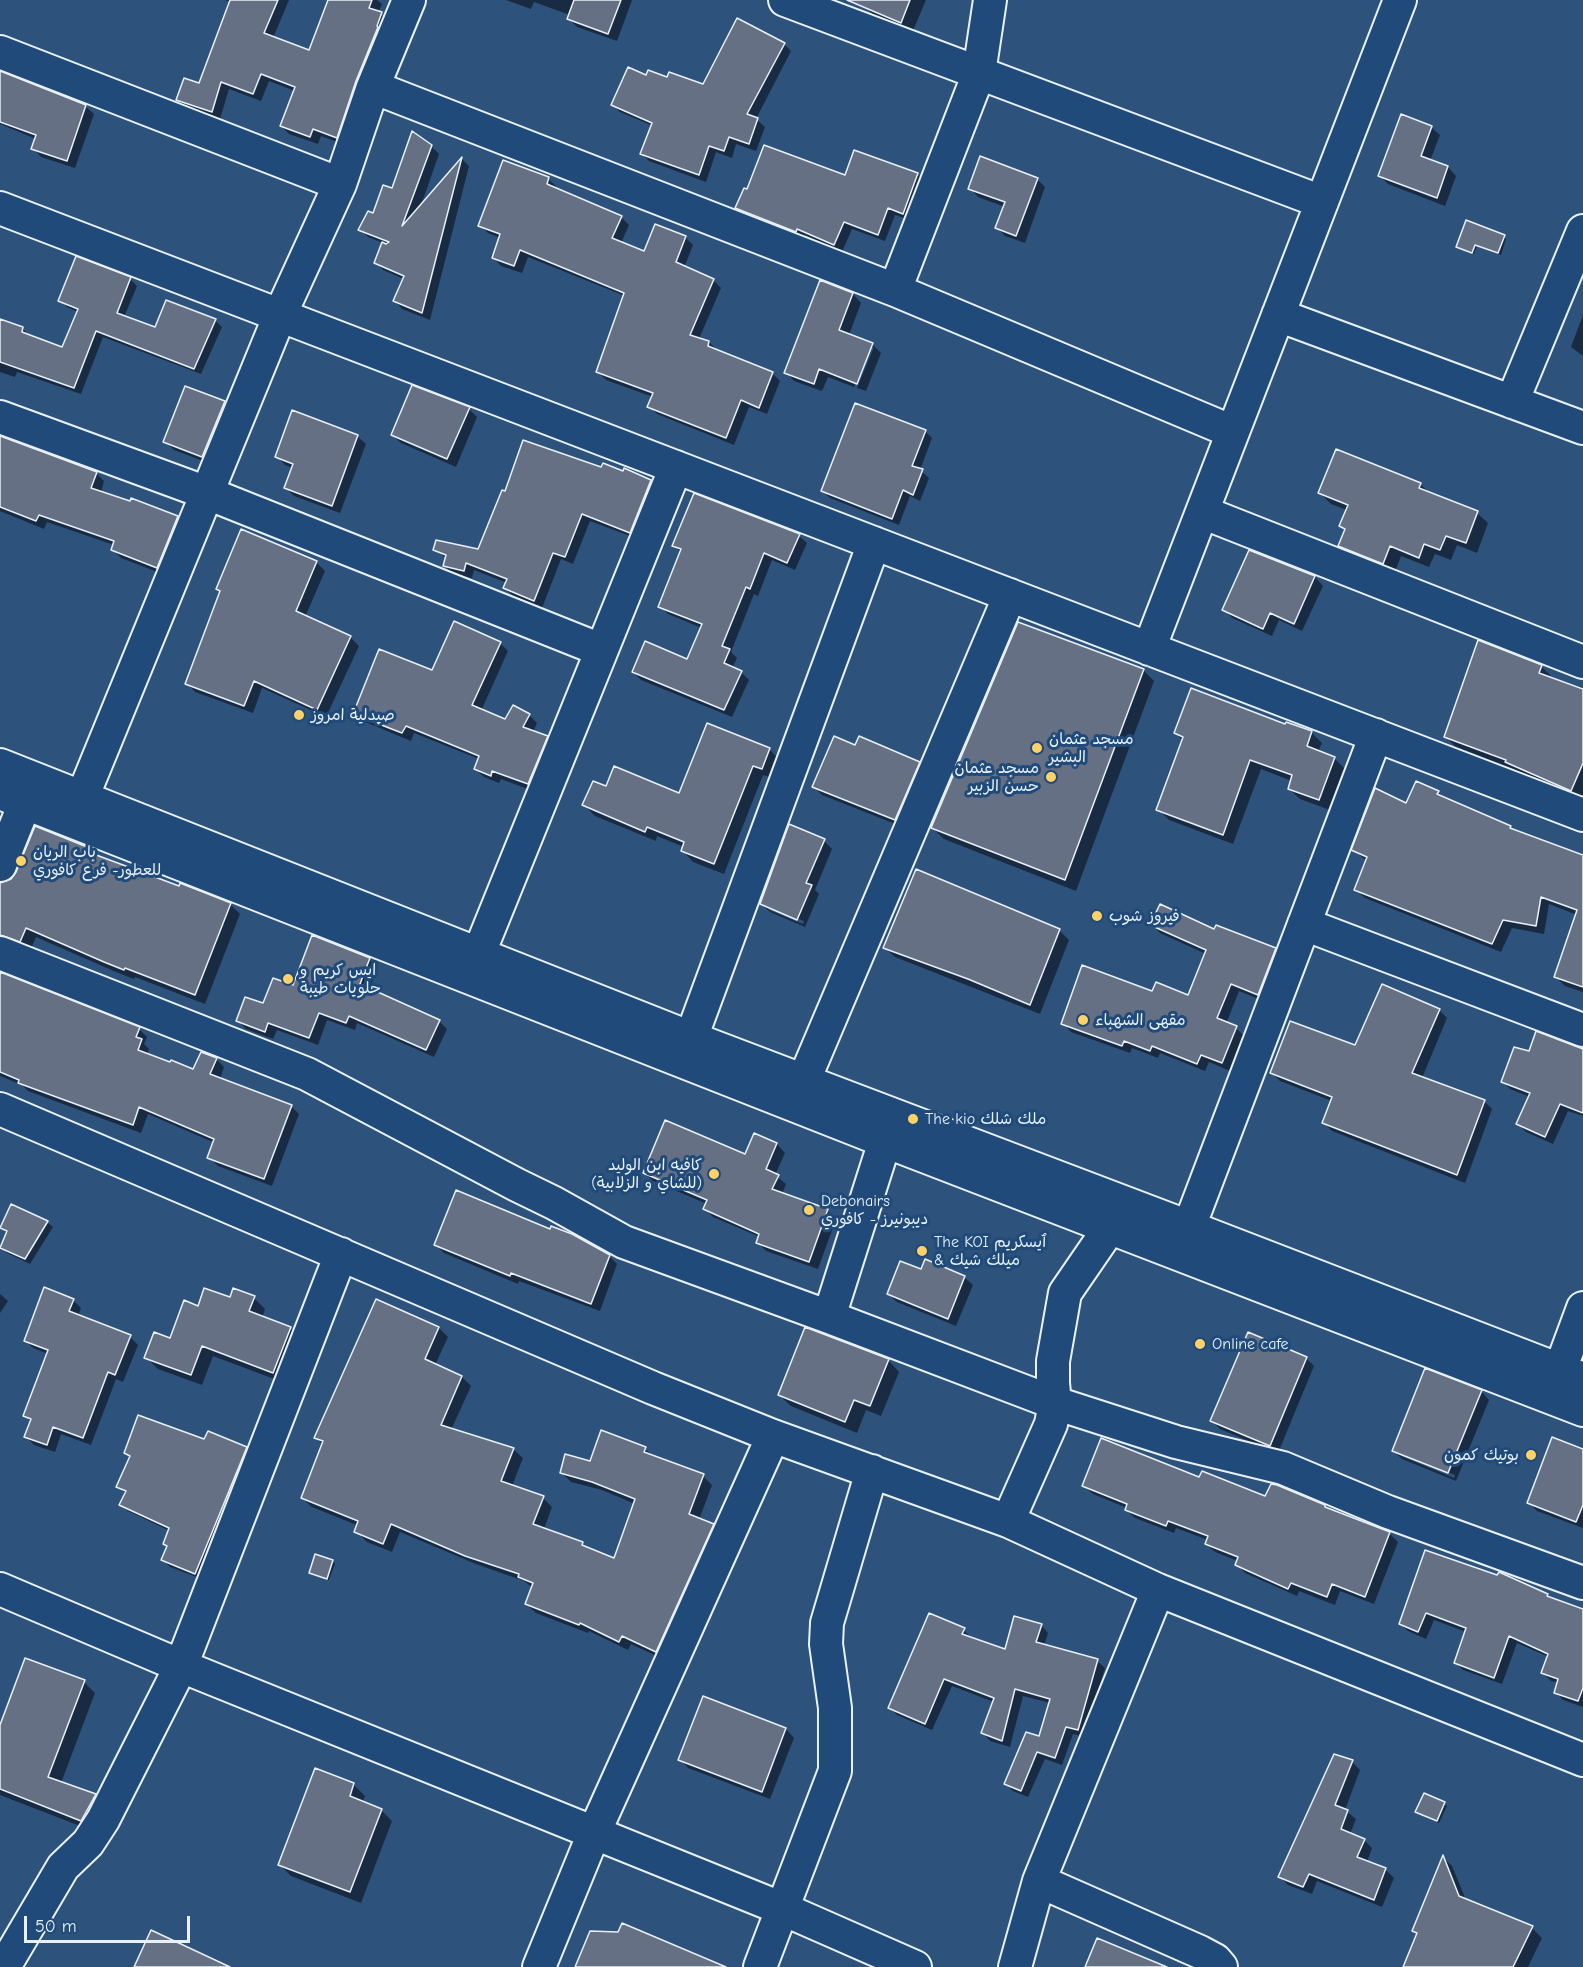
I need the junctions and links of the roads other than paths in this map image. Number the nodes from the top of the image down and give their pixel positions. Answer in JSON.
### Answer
{"nodes":[{"id":1,"x":409,"y":0,"type":"edge"},
{"id":2,"x":785,"y":0,"type":"edge"},
{"id":3,"x":990,"y":0,"type":"edge"},
{"id":4,"x":1400,"y":0,"type":"edge"},
{"id":5,"x":0,"y":52,"type":"edge"},
{"id":6,"x":979,"y":73,"type":"junction"},
{"id":7,"x":374,"y":87,"type":"junction"},
{"id":8,"x":340,"y":183,"type":"junction"},
{"id":9,"x":1322,"y":202,"type":"junction"},
{"id":10,"x":0,"y":208,"type":"edge"},
{"id":11,"x":1583,"y":231,"type":"edge"},
{"id":12,"x":895,"y":290,"type":"junction"},
{"id":13,"x":280,"y":315,"type":"junction"},
{"id":14,"x":1278,"y":315,"type":"junction"},
{"id":15,"x":1512,"y":402,"type":"junction"},
{"id":16,"x":0,"y":417,"type":"edge"},
{"id":17,"x":1583,"y":428,"type":"edge"},
{"id":18,"x":1233,"y":432,"type":"junction"},
{"id":19,"x":676,"y":467,"type":"junction"},
{"id":20,"x":207,"y":493,"type":"junction"},
{"id":21,"x":1202,"y":512,"type":"junction"},
{"id":22,"x":874,"y":543,"type":"junction"},
{"id":23,"x":1010,"y":595,"type":"junction"},
{"id":24,"x":1149,"y":649,"type":"junction"},
{"id":25,"x":601,"y":650,"type":"junction"},
{"id":26,"x":1583,"y":662,"type":"edge"},
{"id":27,"x":1376,"y":735,"type":"junction"},
{"id":28,"x":0,"y":765,"type":"edge"},
{"id":29,"x":12,"y":798,"type":"edge"},
{"id":30,"x":77,"y":809,"type":"junction"},
{"id":31,"x":1583,"y":815,"type":"edge"},
{"id":32,"x":0,"y":865,"type":"edge"},
{"id":33,"x":1304,"y":924,"type":"junction"},
{"id":34,"x":0,"y":953,"type":"edge"},
{"id":35,"x":479,"y":953,"type":"junction"},
{"id":36,"x":1583,"y":1030,"type":"edge"},
{"id":37,"x":691,"y":1038,"type":"junction"},
{"id":38,"x":804,"y":1080,"type":"junction"},
{"id":39,"x":767,"y":1095,"type":"junction"},
{"id":40,"x":0,"y":1109,"type":"edge"},
{"id":41,"x":885,"y":1141,"type":"junction"},
{"id":42,"x":1111,"y":1226,"type":"junction"},
{"id":43,"x":1189,"y":1227,"type":"junction"},
{"id":44,"x":1153,"y":1243,"type":"junction"},
{"id":45,"x":341,"y":1254,"type":"junction"},
{"id":46,"x":1583,"y":1308,"type":"edge"},
{"id":47,"x":829,"y":1317,"type":"junction"},
{"id":48,"x":1572,"y":1375,"type":"edge"},
{"id":49,"x":1055,"y":1403,"type":"junction"},
{"id":50,"x":1583,"y":1410,"type":"edge"},
{"id":51,"x":773,"y":1436,"type":"junction"},
{"id":52,"x":872,"y":1471,"type":"junction"},
{"id":53,"x":1008,"y":1521,"type":"junction"},
{"id":54,"x":1583,"y":1583,"type":"edge"},
{"id":55,"x":0,"y":1589,"type":"edge"},
{"id":56,"x":1158,"y":1590,"type":"junction"},
{"id":57,"x":181,"y":1666,"type":"junction"},
{"id":58,"x":1583,"y":1760,"type":"edge"},
{"id":59,"x":594,"y":1833,"type":"junction"},
{"id":60,"x":1039,"y":1881,"type":"junction"},
{"id":61,"x":783,"y":1910,"type":"junction"},
{"id":62,"x":4,"y":1967,"type":"edge"},
{"id":63,"x":539,"y":1967,"type":"edge"},
{"id":64,"x":760,"y":1967,"type":"edge"},
{"id":65,"x":915,"y":1967,"type":"edge"},
{"id":66,"x":1015,"y":1967,"type":"edge"},
{"id":67,"x":1221,"y":1967,"type":"edge"}],
"edges":[{"from":1,"to":7,"type":"street"},
{"from":2,"to":6,"type":"street"},
{"from":3,"to":6,"type":"street"},
{"from":4,"to":9,"type":"street"},
{"from":5,"to":8,"type":"street"},
{"from":6,"to":9,"type":"street"},
{"from":6,"to":12,"type":"street"},
{"from":7,"to":8,"type":"street"},
{"from":7,"to":12,"type":"street"},
{"from":8,"to":13,"type":"street"},
{"from":9,"to":14,"type":"street"},
{"from":10,"to":13,"type":"street"},
{"from":11,"to":15,"type":"street"},
{"from":12,"to":18,"type":"street"},
{"from":13,"to":19,"type":"street"},
{"from":13,"to":20,"type":"street"},
{"from":14,"to":15,"type":"street"},
{"from":14,"to":18,"type":"street"},
{"from":15,"to":17,"type":"street"},
{"from":16,"to":20,"type":"street"},
{"from":18,"to":21,"type":"street"},
{"from":19,"to":22,"type":"street"},
{"from":19,"to":25,"type":"street"},
{"from":20,"to":25,"type":"street"},
{"from":20,"to":30,"type":"street"},
{"from":21,"to":24,"type":"street"},
{"from":21,"to":26,"type":"street"},
{"from":22,"to":23,"type":"street"},
{"from":22,"to":37,"type":"street"},
{"from":23,"to":24,"type":"street"},
{"from":23,"to":38,"type":"street"},
{"from":24,"to":27,"type":"street"},
{"from":25,"to":35,"type":"street"},
{"from":27,"to":31,"type":"street"},
{"from":27,"to":33,"type":"street"},
{"from":28,"to":30,"type":"street"},
{"from":29,"to":30,"type":"street"},
{"from":29,"to":32,"type":"street"},
{"from":30,"to":35,"type":"street"},
{"from":30,"to":39,"type":"street"},
{"from":33,"to":36,"type":"street"},
{"from":33,"to":43,"type":"street"},
{"from":34,"to":47,"type":"street"},
{"from":35,"to":37,"type":"street"},
{"from":37,"to":38,"type":"street"},
{"from":38,"to":39,"type":"street"},
{"from":38,"to":43,"type":"street"},
{"from":39,"to":41,"type":"street"},
{"from":40,"to":45,"type":"street"},
{"from":41,"to":42,"type":"street"},
{"from":41,"to":47,"type":"street"},
{"from":42,"to":44,"type":"street"},
{"from":42,"to":49,"type":"street"},
{"from":43,"to":44,"type":"street"},
{"from":43,"to":48,"type":"street"},
{"from":44,"to":50,"type":"street"},
{"from":45,"to":51,"type":"street"},
{"from":45,"to":57,"type":"street"},
{"from":46,"to":48,"type":"street"},
{"from":47,"to":49,"type":"street"},
{"from":49,"to":53,"type":"street"},
{"from":49,"to":54,"type":"street"},
{"from":51,"to":52,"type":"street"},
{"from":51,"to":59,"type":"street"},
{"from":52,"to":53,"type":"street"},
{"from":52,"to":61,"type":"street"},
{"from":53,"to":56,"type":"street"},
{"from":55,"to":57,"type":"street"},
{"from":56,"to":58,"type":"street"},
{"from":56,"to":60,"type":"street"},
{"from":57,"to":59,"type":"street"},
{"from":57,"to":62,"type":"street"},
{"from":59,"to":61,"type":"street"},
{"from":59,"to":63,"type":"street"},
{"from":60,"to":66,"type":"street"},
{"from":60,"to":67,"type":"street"},
{"from":61,"to":64,"type":"street"},
{"from":61,"to":65,"type":"street"}]}
